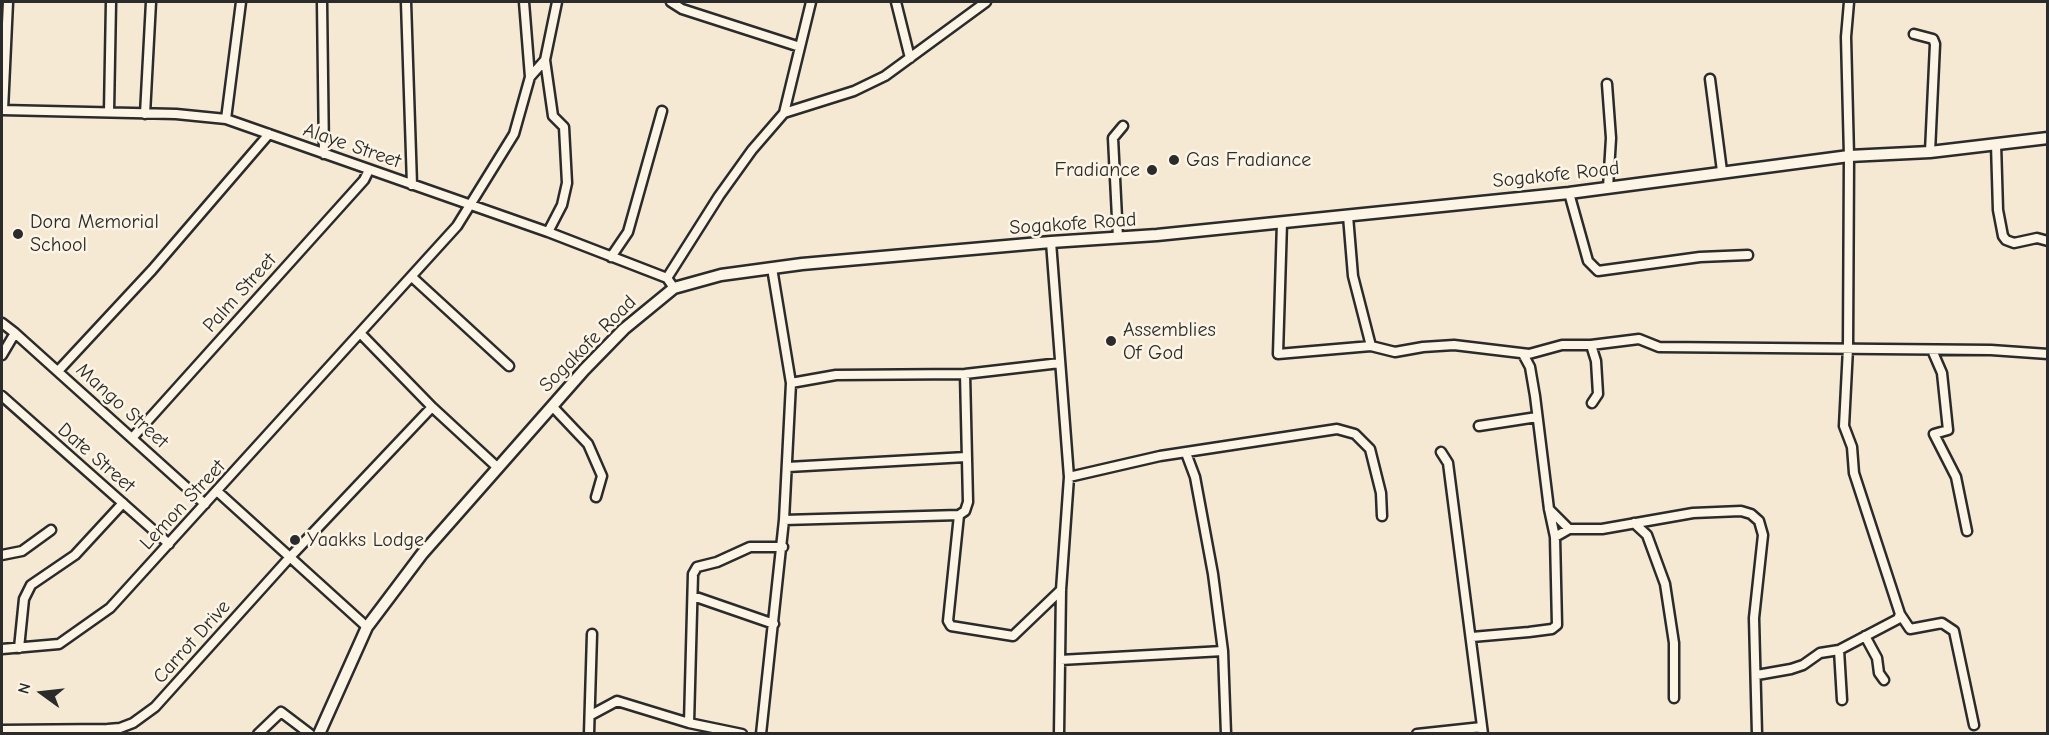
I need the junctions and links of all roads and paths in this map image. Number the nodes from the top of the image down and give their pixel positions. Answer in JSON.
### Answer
{"nodes":[{"id":1,"x":8,"y":2,"type":"edge"},
{"id":2,"x":111,"y":2,"type":"edge"},
{"id":3,"x":151,"y":2,"type":"edge"},
{"id":4,"x":241,"y":2,"type":"edge"},
{"id":5,"x":321,"y":2,"type":"edge"},
{"id":6,"x":406,"y":2,"type":"edge"},
{"id":7,"x":524,"y":2,"type":"edge"},
{"id":8,"x":557,"y":2,"type":"edge"},
{"id":9,"x":671,"y":2,"type":"edge"},
{"id":10,"x":811,"y":2,"type":"edge"},
{"id":11,"x":896,"y":2,"type":"edge"},
{"id":12,"x":986,"y":2,"type":"edge"},
{"id":13,"x":1849,"y":2,"type":"edge"},
{"id":14,"x":1914,"y":34,"type":"dead end"},
{"id":15,"x":800,"y":47,"type":"junction"},
{"id":16,"x":910,"y":58,"type":"junction"},
{"id":17,"x":544,"y":60,"type":"junction"},
{"id":18,"x":530,"y":77,"type":"junction"},
{"id":19,"x":1710,"y":79,"type":"dead end"},
{"id":20,"x":1607,"y":84,"type":"dead end"},
{"id":21,"x":2,"y":110,"type":"edge"},
{"id":22,"x":662,"y":111,"type":"dead end"},
{"id":23,"x":109,"y":112,"type":"junction"},
{"id":24,"x":784,"y":113,"type":"junction"},
{"id":25,"x":145,"y":114,"type":"junction"},
{"id":26,"x":226,"y":118,"type":"junction"},
{"id":27,"x":1124,"y":126,"type":"dead end"},
{"id":28,"x":269,"y":134,"type":"junction"},
{"id":29,"x":2048,"y":138,"type":"edge"},
{"id":30,"x":1996,"y":144,"type":"junction"},
{"id":31,"x":1930,"y":152,"type":"junction"},
{"id":32,"x":324,"y":154,"type":"junction"},
{"id":33,"x":1849,"y":156,"type":"junction"},
{"id":34,"x":369,"y":170,"type":"junction"},
{"id":35,"x":1722,"y":171,"type":"junction"},
{"id":36,"x":412,"y":185,"type":"junction"},
{"id":37,"x":1608,"y":188,"type":"junction"},
{"id":38,"x":1569,"y":193,"type":"junction"},
{"id":39,"x":471,"y":206,"type":"junction"},
{"id":40,"x":1348,"y":216,"type":"junction"},
{"id":41,"x":1282,"y":222,"type":"junction"},
{"id":42,"x":548,"y":232,"type":"junction"},
{"id":43,"x":1118,"y":238,"type":"junction"},
{"id":44,"x":2048,"y":241,"type":"edge"},
{"id":45,"x":1051,"y":242,"type":"junction"},
{"id":46,"x":1748,"y":255,"type":"dead end"},
{"id":47,"x":611,"y":257,"type":"junction"},
{"id":48,"x":772,"y":268,"type":"junction"},
{"id":49,"x":412,"y":277,"type":"junction"},
{"id":50,"x":667,"y":278,"type":"junction"},
{"id":51,"x":674,"y":288,"type":"junction"},
{"id":52,"x":2,"y":323,"type":"edge"},
{"id":53,"x":15,"y":333,"type":"junction"},
{"id":54,"x":361,"y":334,"type":"junction"},
{"id":55,"x":1591,"y":345,"type":"junction"},
{"id":56,"x":1371,"y":346,"type":"junction"},
{"id":57,"x":1848,"y":348,"type":"junction"},
{"id":58,"x":1932,"y":350,"type":"junction"},
{"id":59,"x":1523,"y":354,"type":"junction"},
{"id":60,"x":2048,"y":354,"type":"edge"},
{"id":61,"x":2,"y":355,"type":"edge"},
{"id":62,"x":1060,"y":363,"type":"junction"},
{"id":63,"x":509,"y":366,"type":"dead end"},
{"id":64,"x":59,"y":370,"type":"junction"},
{"id":65,"x":965,"y":374,"type":"junction"},
{"id":66,"x":790,"y":383,"type":"junction"},
{"id":67,"x":2,"y":396,"type":"edge"},
{"id":68,"x":1592,"y":404,"type":"dead end"},
{"id":69,"x":552,"y":406,"type":"junction"},
{"id":70,"x":432,"y":407,"type":"junction"},
{"id":71,"x":1537,"y":417,"type":"junction"},
{"id":72,"x":1479,"y":426,"type":"dead end"},
{"id":73,"x":133,"y":437,"type":"junction"},
{"id":74,"x":1441,"y":452,"type":"dead end"},
{"id":75,"x":1186,"y":453,"type":"junction"},
{"id":76,"x":966,"y":457,"type":"junction"},
{"id":77,"x":498,"y":467,"type":"junction"},
{"id":78,"x":788,"y":467,"type":"junction"},
{"id":79,"x":1069,"y":477,"type":"junction"},
{"id":80,"x":218,"y":492,"type":"junction"},
{"id":81,"x":596,"y":497,"type":"dead end"},
{"id":82,"x":123,"y":503,"type":"junction"},
{"id":83,"x":205,"y":504,"type":"junction"},
{"id":84,"x":1549,"y":509,"type":"junction"},
{"id":85,"x":959,"y":515,"type":"junction"},
{"id":86,"x":1382,"y":516,"type":"dead end"},
{"id":87,"x":784,"y":520,"type":"junction"},
{"id":88,"x":1634,"y":523,"type":"junction"},
{"id":89,"x":1569,"y":529,"type":"junction"},
{"id":90,"x":51,"y":530,"type":"dead end"},
{"id":91,"x":1967,"y":531,"type":"dead end"},
{"id":92,"x":1555,"y":537,"type":"junction"},
{"id":93,"x":170,"y":544,"type":"junction"},
{"id":94,"x":783,"y":547,"type":"junction"},
{"id":95,"x":2,"y":555,"type":"edge"},
{"id":96,"x":291,"y":556,"type":"junction"},
{"id":97,"x":1061,"y":590,"type":"junction"},
{"id":98,"x":693,"y":596,"type":"junction"},
{"id":99,"x":1900,"y":614,"type":"junction"},
{"id":100,"x":774,"y":624,"type":"junction"},
{"id":101,"x":367,"y":627,"type":"junction"},
{"id":102,"x":592,"y":634,"type":"dead end"},
{"id":103,"x":1865,"y":636,"type":"junction"},
{"id":104,"x":1472,"y":637,"type":"junction"},
{"id":105,"x":19,"y":648,"type":"junction"},
{"id":106,"x":2,"y":649,"type":"edge"},
{"id":107,"x":1839,"y":650,"type":"junction"},
{"id":108,"x":1223,"y":651,"type":"junction"},
{"id":109,"x":1060,"y":660,"type":"junction"},
{"id":110,"x":1757,"y":675,"type":"junction"},
{"id":111,"x":1884,"y":680,"type":"dead end"},
{"id":112,"x":1674,"y":698,"type":"dead end"},
{"id":113,"x":1842,"y":700,"type":"dead end"},
{"id":114,"x":591,"y":716,"type":"junction"},
{"id":115,"x":689,"y":723,"type":"junction"},
{"id":116,"x":1974,"y":725,"type":"dead end"},
{"id":117,"x":2,"y":730,"type":"edge"},
{"id":118,"x":1482,"y":730,"type":"edge"},
{"id":119,"x":108,"y":731,"type":"edge"},
{"id":120,"x":258,"y":734,"type":"edge"},
{"id":121,"x":310,"y":734,"type":"edge"},
{"id":122,"x":319,"y":734,"type":"edge"},
{"id":123,"x":589,"y":734,"type":"edge"},
{"id":124,"x":742,"y":734,"type":"edge"},
{"id":125,"x":761,"y":734,"type":"edge"},
{"id":126,"x":1059,"y":734,"type":"edge"},
{"id":127,"x":1226,"y":734,"type":"edge"},
{"id":128,"x":1417,"y":734,"type":"edge"},
{"id":129,"x":1757,"y":734,"type":"edge"}],
"edges":[{"from":1,"to":21,"type":"street"},
{"from":2,"to":23,"type":"street"},
{"from":3,"to":25,"type":"street"},
{"from":4,"to":26,"type":"street"},
{"from":5,"to":32,"type":"street"},
{"from":6,"to":36,"type":"street"},
{"from":7,"to":18,"type":"street"},
{"from":8,"to":17,"type":"street"},
{"from":9,"to":15,"type":"street"},
{"from":10,"to":15,"type":"street"},
{"from":11,"to":16,"type":"street"},
{"from":12,"to":16,"type":"street"},
{"from":13,"to":33,"type":"street"},
{"from":14,"to":31,"type":"street"},
{"from":15,"to":24,"type":"street"},
{"from":16,"to":24,"type":"street"},
{"from":17,"to":18,"type":"street"},
{"from":17,"to":42,"type":"street"},
{"from":18,"to":39,"type":"street","name":"Lemon Street"},
{"from":19,"to":35,"type":"street"},
{"from":20,"to":37,"type":"street"},
{"from":21,"to":23,"type":"street","name":"Alaye Street"},
{"from":22,"to":47,"type":"street"},
{"from":23,"to":25,"type":"street","name":"Alaye Street"},
{"from":24,"to":50,"type":"street"},
{"from":25,"to":26,"type":"street","name":"Alaye Street"},
{"from":26,"to":28,"type":"street","name":"Alaye Street"},
{"from":27,"to":43,"type":"street"},
{"from":28,"to":32,"type":"street","name":"Alaye Street"},
{"from":28,"to":64,"type":"street"},
{"from":29,"to":30,"type":"main road","name":"Sogakofe Road"},
{"from":30,"to":31,"type":"main road","name":"Sogakofe Road"},
{"from":30,"to":44,"type":"street"},
{"from":31,"to":33,"type":"main road","name":"Sogakofe Road"},
{"from":32,"to":34,"type":"street","name":"Alaye Street"},
{"from":33,"to":35,"type":"main road","name":"Sogakofe Road"},
{"from":33,"to":57,"type":"street"},
{"from":34,"to":36,"type":"street","name":"Alaye Street"},
{"from":34,"to":73,"type":"street","name":"Palm Street"},
{"from":35,"to":37,"type":"main road","name":"Sogakofe Road"},
{"from":36,"to":39,"type":"street","name":"Alaye Street"},
{"from":37,"to":38,"type":"main road","name":"Sogakofe Road"},
{"from":38,"to":40,"type":"main road","name":"Sogakofe Road"},
{"from":38,"to":46,"type":"street"},
{"from":39,"to":42,"type":"street","name":"Alaye Street"},
{"from":39,"to":49,"type":"street","name":"Lemon Street"},
{"from":40,"to":41,"type":"main road","name":"Sogakofe Road"},
{"from":40,"to":56,"type":"street"},
{"from":41,"to":43,"type":"main road","name":"Sogakofe Road"},
{"from":41,"to":56,"type":"street"},
{"from":42,"to":47,"type":"street","name":"Alaye Street"},
{"from":43,"to":45,"type":"main road","name":"Sogakofe Road"},
{"from":45,"to":48,"type":"main road","name":"Sogakofe Road"},
{"from":45,"to":62,"type":"street"},
{"from":47,"to":50,"type":"street","name":"Alaye Street"},
{"from":48,"to":51,"type":"main road","name":"Sogakofe Road"},
{"from":48,"to":66,"type":"street"},
{"from":49,"to":54,"type":"street","name":"Lemon Street"},
{"from":49,"to":63,"type":"street"},
{"from":50,"to":51,"type":"street"},
{"from":51,"to":69,"type":"main road","name":"Sogakofe Road"},
{"from":52,"to":53,"type":"street","name":"Mango Street"},
{"from":53,"to":61,"type":"street"},
{"from":53,"to":64,"type":"street","name":"Mango Street"},
{"from":54,"to":70,"type":"street"},
{"from":54,"to":80,"type":"street","name":"Lemon Street"},
{"from":55,"to":57,"type":"street"},
{"from":55,"to":59,"type":"street"},
{"from":55,"to":68,"type":"street"},
{"from":56,"to":59,"type":"street"},
{"from":57,"to":58,"type":"street"},
{"from":57,"to":99,"type":"street"},
{"from":58,"to":60,"type":"street"},
{"from":58,"to":91,"type":"street"},
{"from":59,"to":71,"type":"street"},
{"from":62,"to":65,"type":"street"},
{"from":62,"to":79,"type":"street"},
{"from":64,"to":73,"type":"street","name":"Mango Street"},
{"from":65,"to":66,"type":"street"},
{"from":65,"to":76,"type":"street"},
{"from":66,"to":78,"type":"street"},
{"from":67,"to":82,"type":"street","name":"Date Street"},
{"from":69,"to":77,"type":"main road","name":"Sogakofe Road"},
{"from":69,"to":81,"type":"street"},
{"from":70,"to":77,"type":"street"},
{"from":70,"to":96,"type":"street","name":"Carrot Drive"},
{"from":71,"to":72,"type":"street"},
{"from":71,"to":84,"type":"street"},
{"from":73,"to":83,"type":"street","name":"Mango Street"},
{"from":74,"to":104,"type":"street"},
{"from":75,"to":79,"type":"street"},
{"from":75,"to":86,"type":"street"},
{"from":75,"to":108,"type":"street"},
{"from":76,"to":78,"type":"street"},
{"from":76,"to":85,"type":"street"},
{"from":77,"to":101,"type":"main road","name":"Sogakofe Road"},
{"from":78,"to":87,"type":"street"},
{"from":79,"to":97,"type":"street"},
{"from":80,"to":83,"type":"street","name":"Lemon Street"},
{"from":80,"to":96,"type":"street"},
{"from":82,"to":93,"type":"street","name":"Date Street"},
{"from":82,"to":105,"type":"street"},
{"from":83,"to":93,"type":"street","name":"Lemon Street"},
{"from":84,"to":89,"type":"street"},
{"from":84,"to":92,"type":"street"},
{"from":85,"to":87,"type":"street"},
{"from":85,"to":97,"type":"street"},
{"from":87,"to":94,"type":"street"},
{"from":88,"to":89,"type":"street"},
{"from":88,"to":110,"type":"street"},
{"from":88,"to":112,"type":"street"},
{"from":89,"to":92,"type":"street"},
{"from":90,"to":95,"type":"street"},
{"from":92,"to":104,"type":"street"},
{"from":93,"to":105,"type":"street","name":"Lemon Street"},
{"from":94,"to":98,"type":"street"},
{"from":94,"to":100,"type":"street"},
{"from":96,"to":101,"type":"street"},
{"from":96,"to":119,"type":"street","name":"Carrot Drive"},
{"from":97,"to":109,"type":"street"},
{"from":98,"to":100,"type":"street"},
{"from":98,"to":115,"type":"street"},
{"from":99,"to":103,"type":"street"},
{"from":99,"to":116,"type":"street"},
{"from":100,"to":125,"type":"street"},
{"from":101,"to":122,"type":"main road","name":"Sogakofe Road"},
{"from":102,"to":114,"type":"street"},
{"from":103,"to":107,"type":"street"},
{"from":103,"to":111,"type":"street"},
{"from":104,"to":118,"type":"street"},
{"from":105,"to":106,"type":"street","name":"Lemon Street"},
{"from":107,"to":110,"type":"street"},
{"from":107,"to":113,"type":"street"},
{"from":108,"to":109,"type":"street"},
{"from":108,"to":127,"type":"street"},
{"from":109,"to":126,"type":"street"},
{"from":110,"to":129,"type":"street"},
{"from":114,"to":115,"type":"street"},
{"from":114,"to":123,"type":"street"},
{"from":115,"to":124,"type":"street"},
{"from":117,"to":119,"type":"street","name":"Carrot Drive"},
{"from":118,"to":128,"type":"street"},
{"from":120,"to":121,"type":"street"}]}
